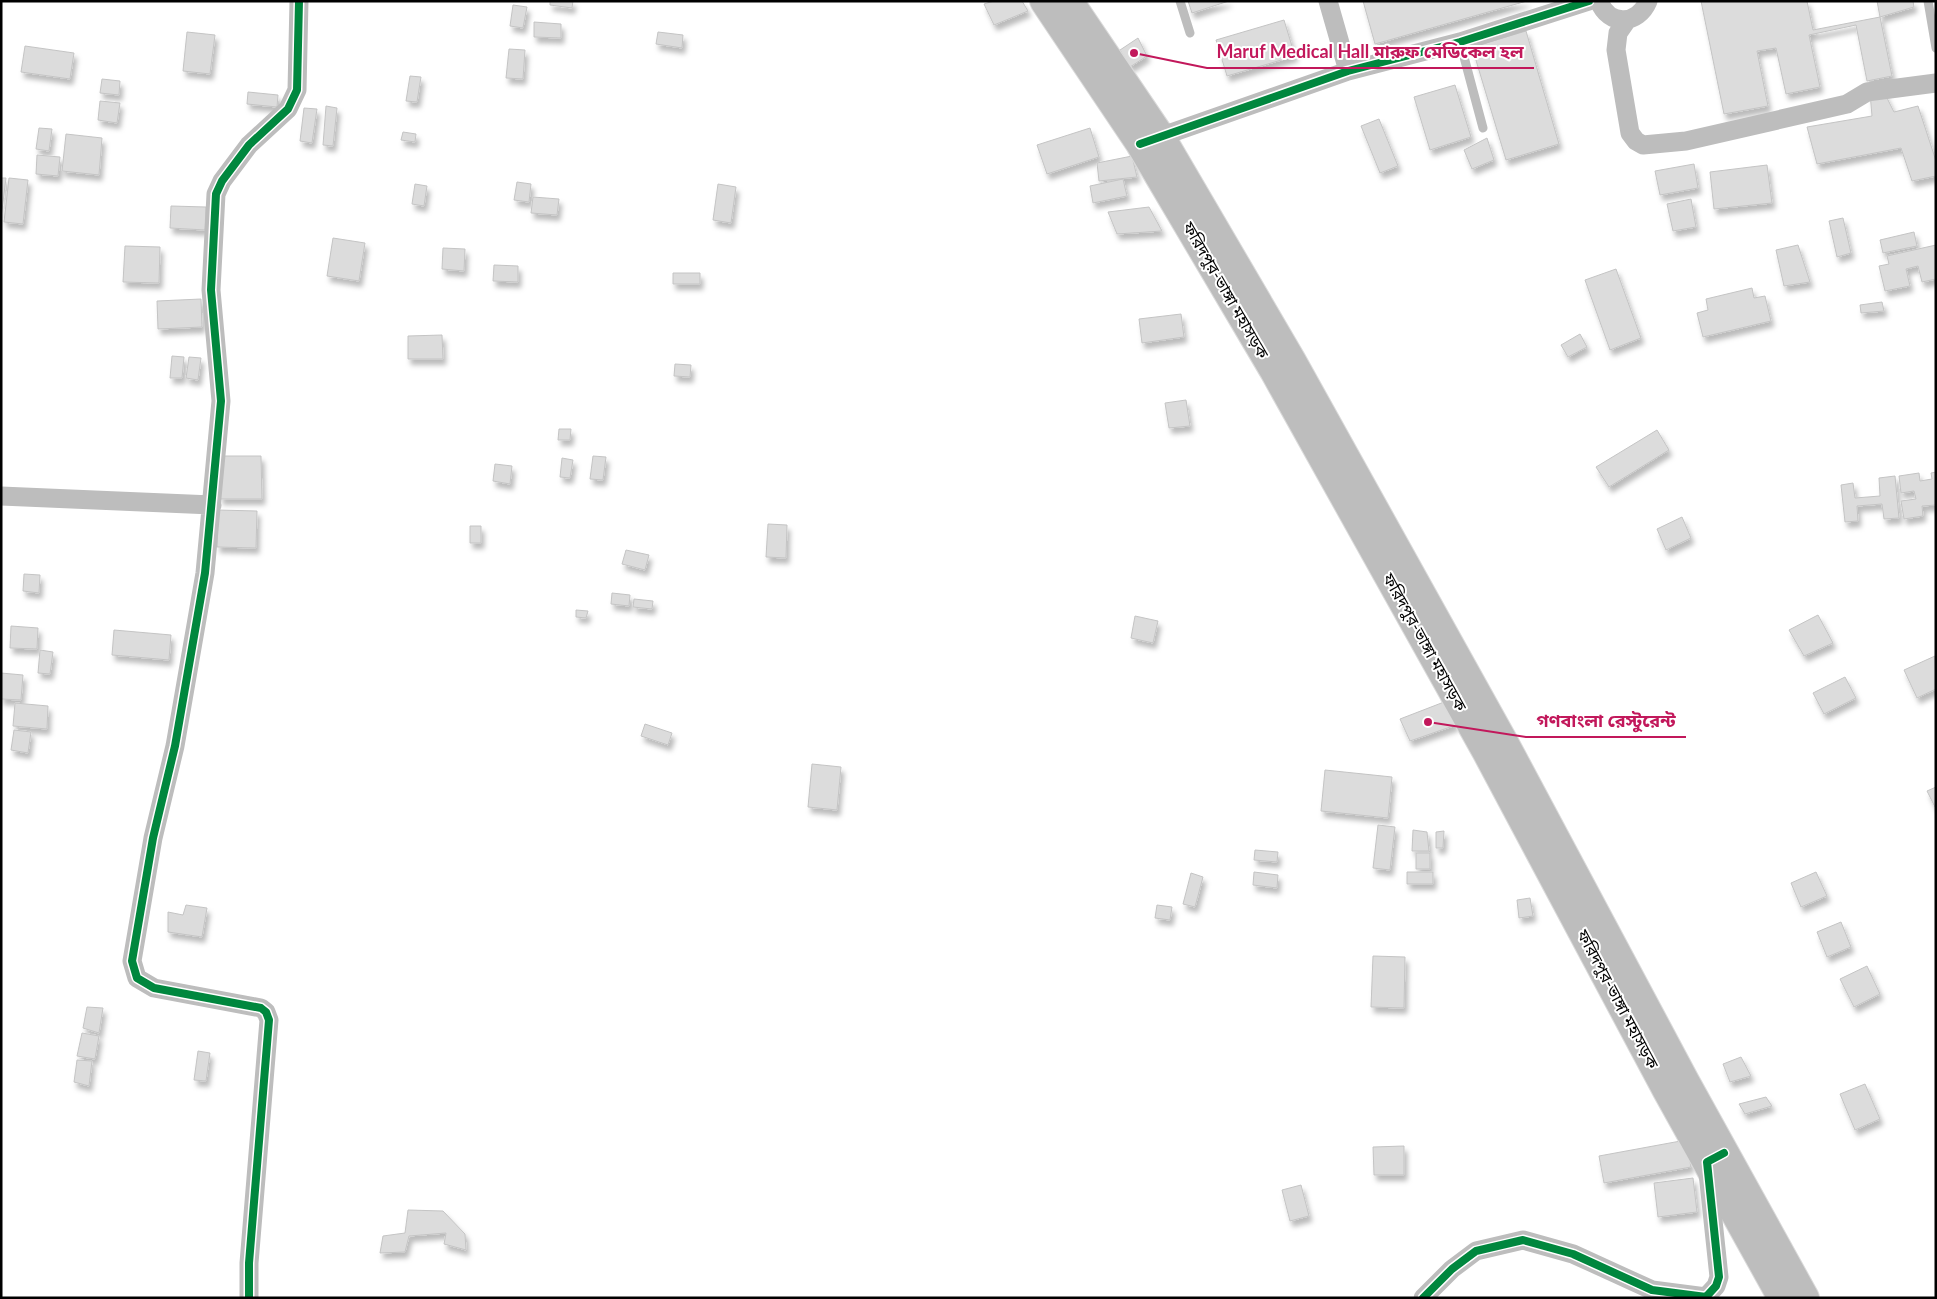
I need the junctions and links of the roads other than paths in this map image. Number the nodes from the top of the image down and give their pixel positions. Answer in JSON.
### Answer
{"nodes":[{"id":1,"x":298,"y":1,"type":"edge"},
{"id":2,"x":1044,"y":1,"type":"edge"},
{"id":3,"x":1069,"y":1,"type":"edge"},
{"id":4,"x":1180,"y":1,"type":"edge"},
{"id":5,"x":1328,"y":1,"type":"edge"},
{"id":6,"x":1589,"y":1,"type":"edge"},
{"id":7,"x":1599,"y":1,"type":"edge"},
{"id":8,"x":1648,"y":1,"type":"edge"},
{"id":9,"x":1928,"y":1,"type":"edge"},
{"id":10,"x":1626,"y":20,"type":"junction"},
{"id":11,"x":1190,"y":32,"type":"dead end"},
{"id":12,"x":1460,"y":42,"type":"junction"},
{"id":13,"x":1936,"y":48,"type":"edge"},
{"id":14,"x":1348,"y":71,"type":"junction"},
{"id":15,"x":1936,"y":83,"type":"edge"},
{"id":16,"x":1483,"y":128,"type":"dead end"},
{"id":17,"x":1151,"y":140,"type":"junction"},
{"id":18,"x":1,"y":496,"type":"edge"},
{"id":19,"x":212,"y":505,"type":"junction"},
{"id":20,"x":1716,"y":1158,"type":"junction"},
{"id":21,"x":249,"y":1298,"type":"edge"},
{"id":22,"x":1423,"y":1298,"type":"edge"},
{"id":23,"x":1782,"y":1298,"type":"edge"},
{"id":24,"x":1805,"y":1298,"type":"edge"}],
"edges":[{"from":1,"to":19,"type":"street"},
{"from":2,"to":17,"type":"highway","name":"ফরিদপুর-ভাঙ্গা মহাসড়ক"},
{"from":3,"to":17,"type":"highway","name":"ফরিদপুর-ভাঙ্গা মহাসড়ক"},
{"from":4,"to":11,"type":"lane"},
{"from":5,"to":14,"type":"street"},
{"from":6,"to":12,"type":"street"},
{"from":7,"to":10,"type":"street"},
{"from":8,"to":10,"type":"street"},
{"from":9,"to":13,"type":"lane"},
{"from":10,"to":15,"type":"street"},
{"from":12,"to":14,"type":"street"},
{"from":12,"to":16,"type":"lane"},
{"from":14,"to":17,"type":"street"},
{"from":17,"to":20,"type":"highway","name":"ফরিদপুর-ভাঙ্গা মহাসড়ক"},
{"from":18,"to":19,"type":"street"},
{"from":19,"to":21,"type":"street"},
{"from":20,"to":22,"type":"street"},
{"from":20,"to":23,"type":"highway","name":"ফরিদপুর-ভাঙ্গা মহাসড়ক"},
{"from":20,"to":24,"type":"highway","name":"ফরিদপুর-ভাঙ্গা মহাসড়ক"}]}
